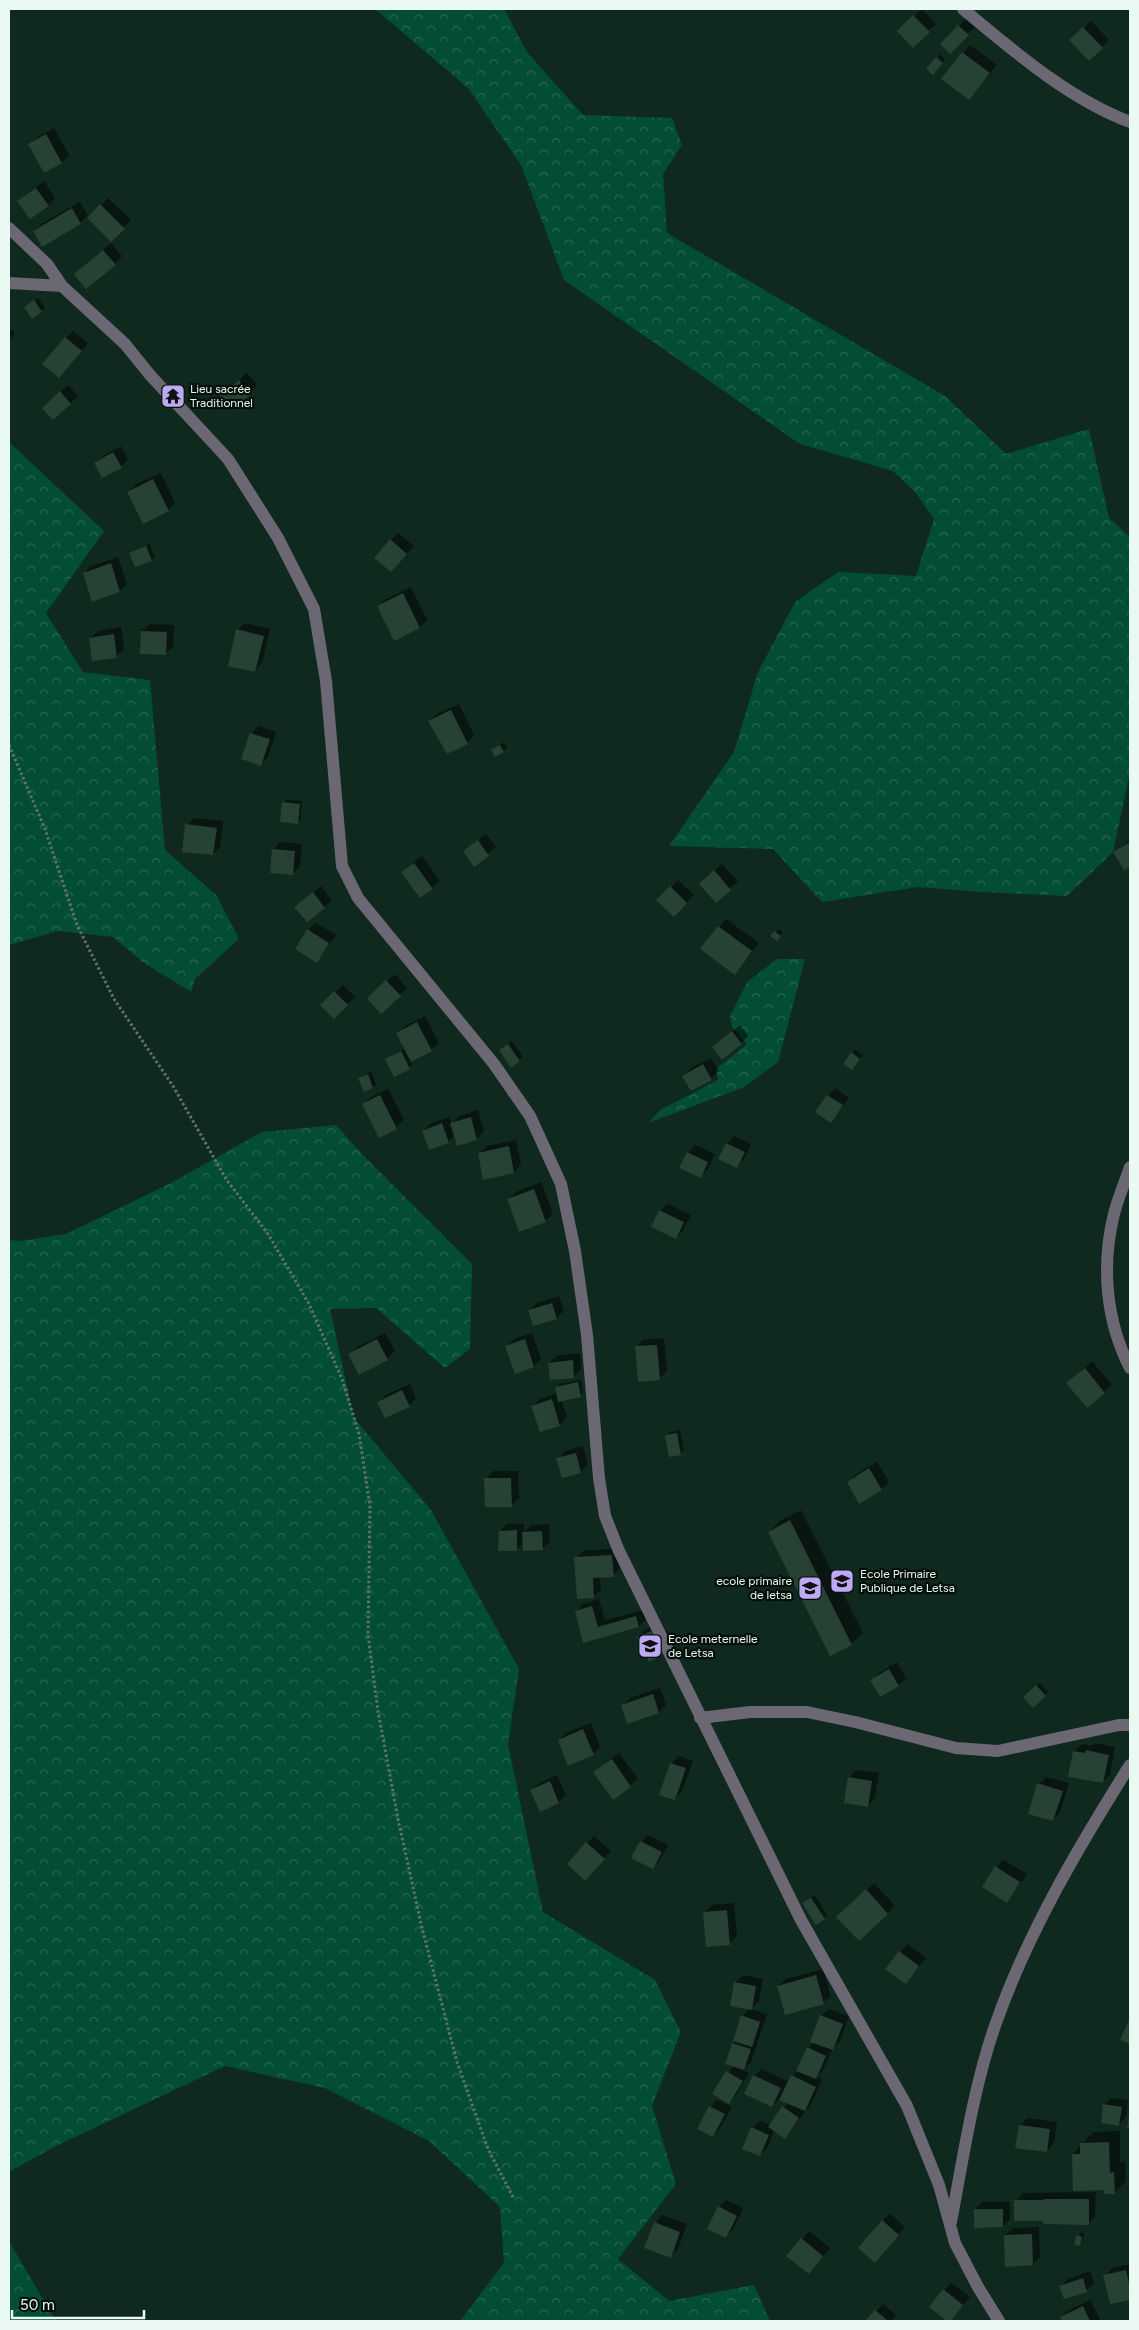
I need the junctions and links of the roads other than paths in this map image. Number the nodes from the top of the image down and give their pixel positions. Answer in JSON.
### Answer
{"nodes":[{"id":1,"x":963,"y":9,"type":"edge"},
{"id":2,"x":1130,"y":122,"type":"edge"},
{"id":3,"x":9,"y":228,"type":"edge"},
{"id":4,"x":9,"y":283,"type":"edge"},
{"id":5,"x":62,"y":286,"type":"junction"},
{"id":6,"x":1130,"y":1167,"type":"edge"},
{"id":7,"x":1130,"y":1368,"type":"edge"},
{"id":8,"x":700,"y":1718,"type":"junction"},
{"id":9,"x":1130,"y":1725,"type":"edge"},
{"id":10,"x":1130,"y":1765,"type":"edge"},
{"id":11,"x":950,"y":2225,"type":"junction"},
{"id":12,"x":1000,"y":2321,"type":"edge"}],
"edges":[{"from":1,"to":2,"type":"street"},
{"from":3,"to":5,"type":"street"},
{"from":4,"to":5,"type":"street"},
{"from":5,"to":8,"type":"street"},
{"from":6,"to":7,"type":"street"},
{"from":8,"to":9,"type":"street"},
{"from":8,"to":11,"type":"street"},
{"from":10,"to":11,"type":"street"},
{"from":11,"to":12,"type":"street"}]}
